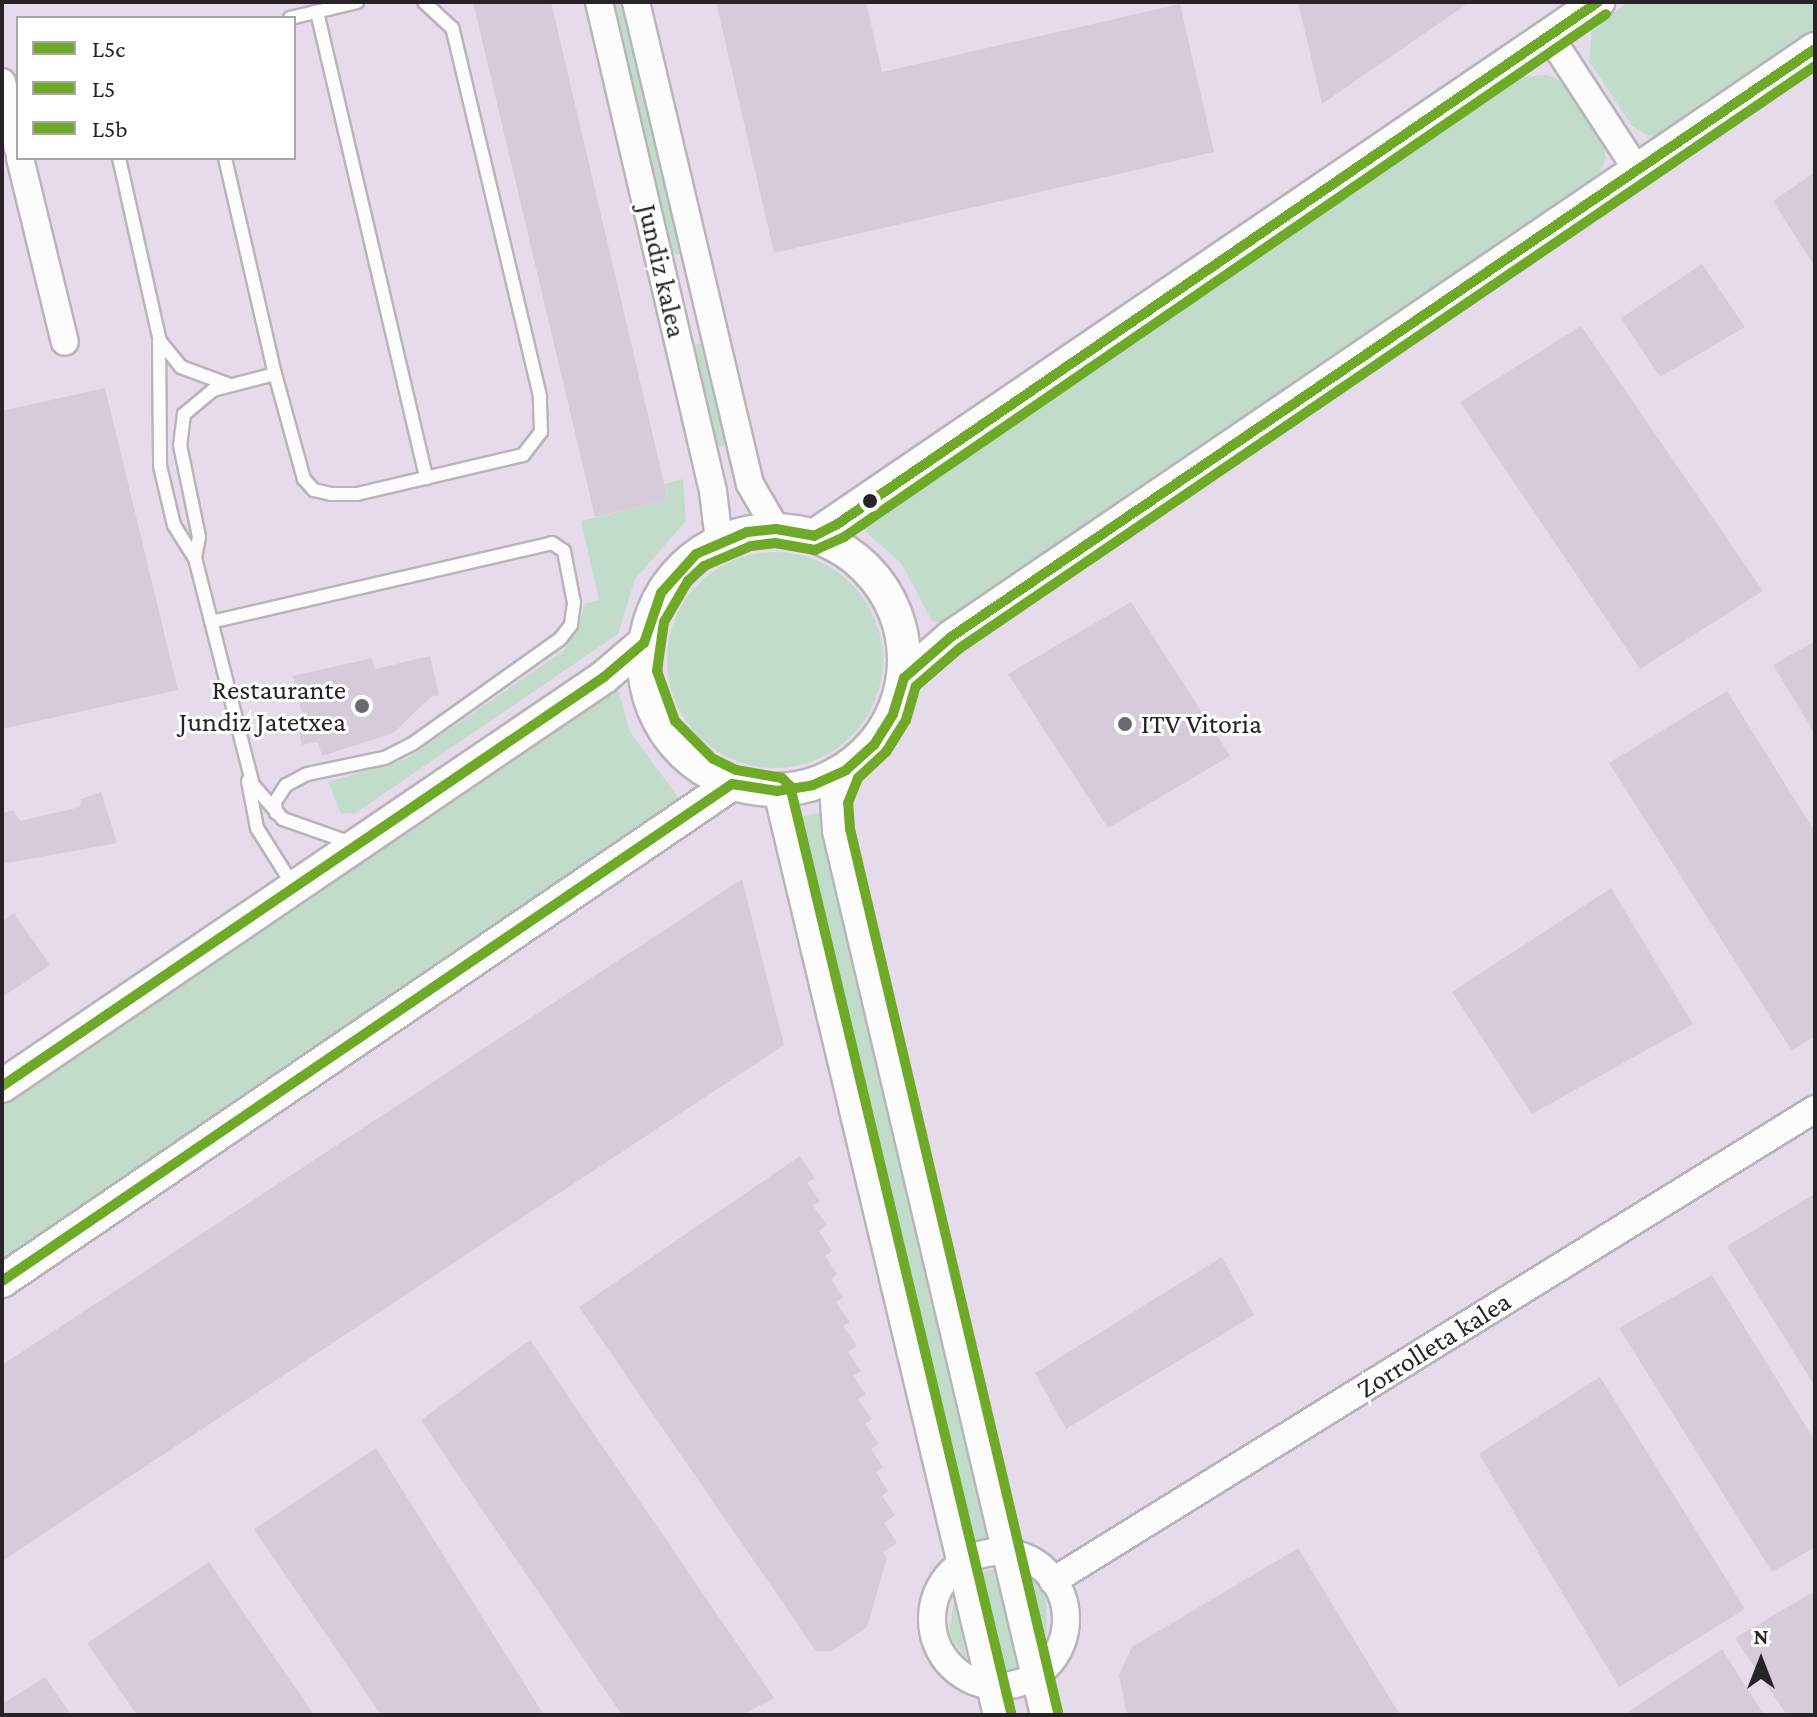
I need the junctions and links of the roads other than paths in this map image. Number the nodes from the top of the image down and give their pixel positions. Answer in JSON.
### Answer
{"nodes":[{"id":1,"x":357,"y":2,"type":"edge"},
{"id":2,"x":424,"y":2,"type":"edge"},
{"id":3,"x":599,"y":2,"type":"edge"},
{"id":4,"x":636,"y":2,"type":"edge"},
{"id":5,"x":1598,"y":2,"type":"edge"},
{"id":6,"x":317,"y":12,"type":"junction"},
{"id":7,"x":296,"y":17,"type":"edge"},
{"id":8,"x":1549,"y":35,"type":"junction"},
{"id":9,"x":1815,"y":49,"type":"edge"},
{"id":10,"x":2,"y":82,"type":"edge"},
{"id":11,"x":16,"y":140,"type":"edge"},
{"id":12,"x":20,"y":160,"type":"edge"},
{"id":13,"x":119,"y":160,"type":"edge"},
{"id":14,"x":225,"y":160,"type":"edge"},
{"id":15,"x":1637,"y":170,"type":"junction"},
{"id":16,"x":160,"y":341,"type":"junction"},
{"id":17,"x":65,"y":342,"type":"dead end"},
{"id":18,"x":275,"y":374,"type":"junction"},
{"id":19,"x":230,"y":385,"type":"junction"},
{"id":20,"x":426,"y":478,"type":"junction"},
{"id":21,"x":776,"y":529,"type":"junction"},
{"id":22,"x":814,"y":536,"type":"junction"},
{"id":23,"x":719,"y":541,"type":"junction"},
{"id":24,"x":195,"y":558,"type":"junction"},
{"id":25,"x":211,"y":622,"type":"junction"},
{"id":26,"x":644,"y":643,"type":"junction"},
{"id":27,"x":904,"y":678,"type":"junction"},
{"id":28,"x":246,"y":766,"type":"junction"},
{"id":29,"x":846,"y":770,"type":"junction"},
{"id":30,"x":732,"y":784,"type":"junction"},
{"id":31,"x":777,"y":791,"type":"junction"},
{"id":32,"x":276,"y":813,"type":"junction"},
{"id":33,"x":358,"y":844,"type":"junction"},
{"id":34,"x":295,"y":888,"type":"junction"},
{"id":35,"x":2,"y":1086,"type":"edge"},
{"id":36,"x":1815,"y":1109,"type":"edge"},
{"id":37,"x":2,"y":1281,"type":"edge"},
{"id":38,"x":1006,"y":1551,"type":"junction"},
{"id":39,"x":962,"y":1563,"type":"junction"},
{"id":40,"x":1053,"y":1581,"type":"junction"},
{"id":41,"x":1035,"y":1676,"type":"junction"},
{"id":42,"x":990,"y":1686,"type":"junction"},
{"id":43,"x":997,"y":1715,"type":"edge"},
{"id":44,"x":1044,"y":1715,"type":"edge"}],
"edges":[{"from":1,"to":6,"type":"lane"},
{"from":2,"to":20,"type":"lane"},
{"from":3,"to":23,"type":"street","name":"Jundiz kalea"},
{"from":4,"to":21,"type":"street","name":"Jundiz kalea"},
{"from":5,"to":8,"type":"street"},
{"from":6,"to":7,"type":"lane"},
{"from":6,"to":20,"type":"lane"},
{"from":8,"to":15,"type":"street"},
{"from":8,"to":22,"type":"street"},
{"from":9,"to":15,"type":"street"},
{"from":10,"to":11,"type":"street"},
{"from":12,"to":17,"type":"street"},
{"from":13,"to":16,"type":"lane"},
{"from":14,"to":18,"type":"lane"},
{"from":15,"to":27,"type":"street"},
{"from":16,"to":19,"type":"lane"},
{"from":16,"to":24,"type":"lane"},
{"from":18,"to":19,"type":"lane"},
{"from":18,"to":20,"type":"lane"},
{"from":19,"to":24,"type":"lane"},
{"from":21,"to":22,"type":"street"},
{"from":21,"to":23,"type":"street"},
{"from":22,"to":27,"type":"street"},
{"from":23,"to":26,"type":"street"},
{"from":24,"to":25,"type":"lane"},
{"from":25,"to":28,"type":"lane"},
{"from":25,"to":32,"type":"lane"},
{"from":26,"to":30,"type":"street"},
{"from":26,"to":33,"type":"street"},
{"from":27,"to":29,"type":"street"},
{"from":28,"to":32,"type":"lane"},
{"from":28,"to":34,"type":"lane"},
{"from":29,"to":31,"type":"street"},
{"from":29,"to":38,"type":"street"},
{"from":30,"to":31,"type":"street"},
{"from":30,"to":37,"type":"street"},
{"from":31,"to":39,"type":"street"},
{"from":32,"to":33,"type":"lane"},
{"from":33,"to":34,"type":"street"},
{"from":34,"to":35,"type":"street"},
{"from":36,"to":40,"type":"street","name":"Zorrolleta kalea"},
{"from":38,"to":39,"type":"street"},
{"from":38,"to":40,"type":"street"},
{"from":38,"to":41,"type":"street"},
{"from":39,"to":42,"type":"street"},
{"from":39,"to":42,"type":"street"},
{"from":40,"to":41,"type":"street"},
{"from":41,"to":42,"type":"street"},
{"from":41,"to":44,"type":"street"},
{"from":42,"to":43,"type":"street"}]}
